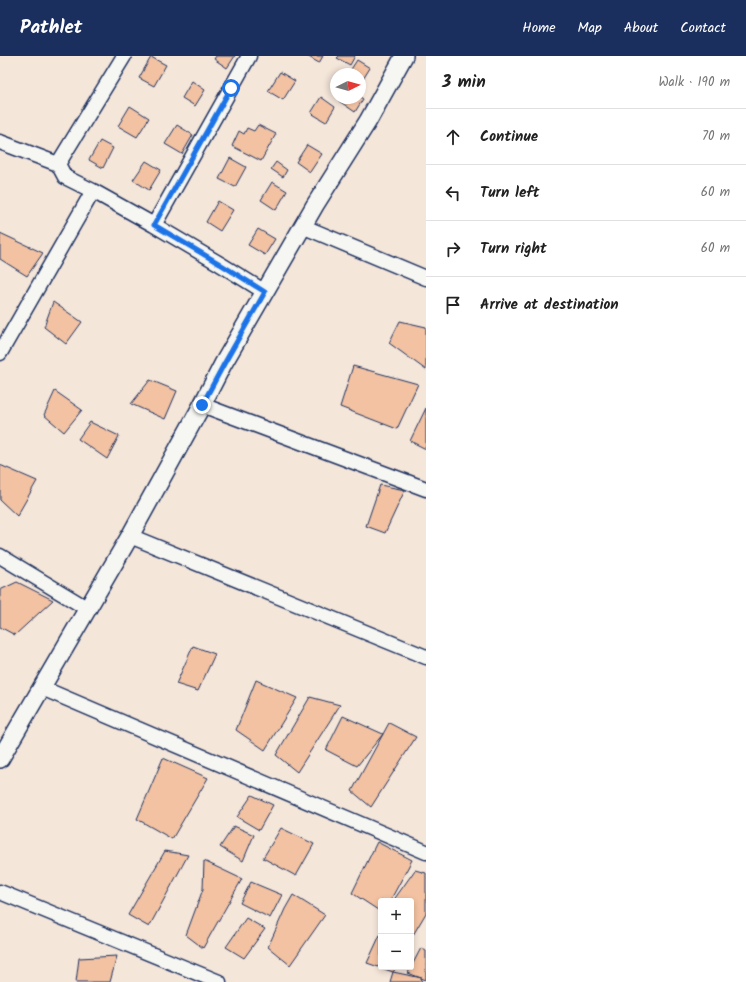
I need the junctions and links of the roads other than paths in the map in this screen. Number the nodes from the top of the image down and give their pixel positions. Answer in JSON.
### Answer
{"nodes":[{"id":1,"x":124,"y":56,"type":"edge"},
{"id":2,"x":249,"y":56,"type":"edge"},
{"id":3,"x":404,"y":56,"type":"edge"},
{"id":4,"x":0,"y":142,"type":"edge"},
{"id":5,"x":58,"y":164,"type":"junction"},
{"id":6,"x":93,"y":191,"type":"junction"},
{"id":7,"x":154,"y":225,"type":"junction"},
{"id":8,"x":302,"y":226,"type":"junction"},
{"id":9,"x":426,"y":278,"type":"edge"},
{"id":10,"x":265,"y":292,"type":"junction"},
{"id":11,"x":0,"y":353,"type":"edge"},
{"id":12,"x":202,"y":405,"type":"junction"},
{"id":13,"x":426,"y":489,"type":"edge"},
{"id":14,"x":130,"y":536,"type":"junction"},
{"id":15,"x":0,"y":556,"type":"edge"},
{"id":16,"x":88,"y":609,"type":"junction"},
{"id":17,"x":426,"y":657,"type":"edge"},
{"id":18,"x":42,"y":688,"type":"junction"},
{"id":19,"x":0,"y":759,"type":"edge"},
{"id":20,"x":426,"y":852,"type":"edge"},
{"id":21,"x":0,"y":892,"type":"edge"},
{"id":22,"x":219,"y":982,"type":"edge"}],
"edges":[{"from":1,"to":5,"type":"street"},
{"from":2,"to":7,"type":"street"},
{"from":3,"to":8,"type":"street"},
{"from":4,"to":5,"type":"street"},
{"from":5,"to":6,"type":"street"},
{"from":6,"to":7,"type":"street"},
{"from":6,"to":11,"type":"street"},
{"from":7,"to":10,"type":"street"},
{"from":8,"to":9,"type":"street"},
{"from":8,"to":10,"type":"street"},
{"from":10,"to":12,"type":"street"},
{"from":12,"to":13,"type":"street"},
{"from":12,"to":14,"type":"street"},
{"from":14,"to":16,"type":"street"},
{"from":14,"to":17,"type":"street"},
{"from":15,"to":16,"type":"street"},
{"from":16,"to":18,"type":"street"},
{"from":18,"to":19,"type":"street"},
{"from":18,"to":20,"type":"street"},
{"from":21,"to":22,"type":"street"}]}
